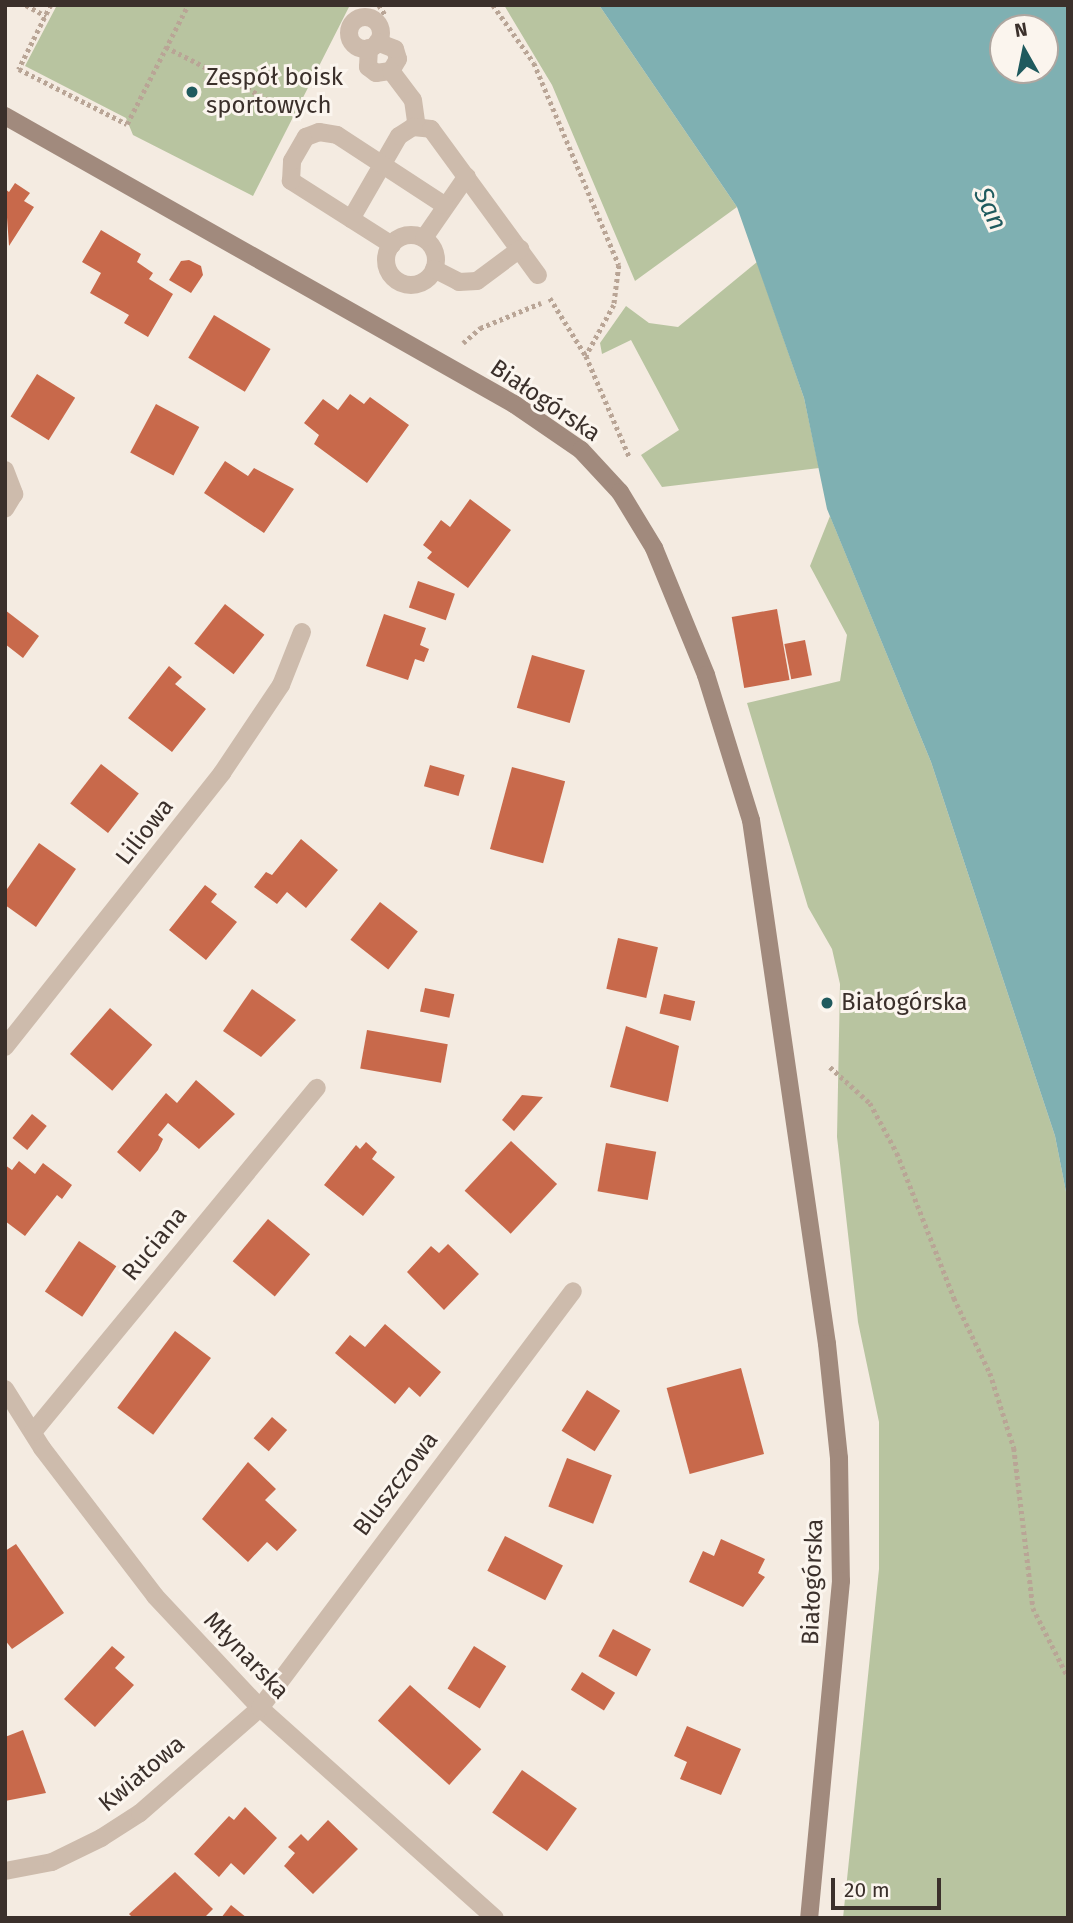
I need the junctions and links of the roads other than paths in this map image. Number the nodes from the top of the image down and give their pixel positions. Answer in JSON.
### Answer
{"nodes":[{"id":1,"x":373,"y":45,"type":"dead end"},
{"id":2,"x":5,"y":116,"type":"edge"},
{"id":3,"x":417,"y":127,"type":"junction"},
{"id":4,"x":382,"y":165,"type":"junction"},
{"id":5,"x":467,"y":176,"type":"junction"},
{"id":6,"x":444,"y":205,"type":"junction"},
{"id":7,"x":351,"y":219,"type":"junction"},
{"id":8,"x":424,"y":239,"type":"junction"},
{"id":9,"x":391,"y":245,"type":"junction"},
{"id":10,"x":520,"y":249,"type":"junction"},
{"id":11,"x":434,"y":269,"type":"junction"},
{"id":12,"x":538,"y":275,"type":"road end"},
{"id":13,"x":5,"y":470,"type":"edge"},
{"id":14,"x":5,"y":509,"type":"edge"},
{"id":15,"x":302,"y":632,"type":"dead end"},
{"id":16,"x":5,"y":1048,"type":"edge"},
{"id":17,"x":317,"y":1088,"type":"dead end"},
{"id":18,"x":573,"y":1291,"type":"dead end"},
{"id":19,"x":5,"y":1389,"type":"edge"},
{"id":20,"x":33,"y":1432,"type":"junction"},
{"id":21,"x":260,"y":1708,"type":"junction"},
{"id":22,"x":5,"y":1871,"type":"edge"},
{"id":23,"x":491,"y":1916,"type":"edge"},
{"id":24,"x":809,"y":1918,"type":"edge"}],
"edges":[{"from":1,"to":3,"type":"street"},
{"from":2,"to":24,"type":"street","name":"Białogórska"},
{"from":3,"to":4,"type":"street"},
{"from":3,"to":5,"type":"street"},
{"from":4,"to":6,"type":"street"},
{"from":4,"to":7,"type":"street"},
{"from":4,"to":7,"type":"street"},
{"from":5,"to":6,"type":"street"},
{"from":5,"to":10,"type":"street"},
{"from":6,"to":8,"type":"street"},
{"from":7,"to":9,"type":"street"},
{"from":8,"to":9,"type":"street"},
{"from":8,"to":11,"type":"street"},
{"from":9,"to":11,"type":"street"},
{"from":10,"to":11,"type":"street"},
{"from":10,"to":12,"type":"street"},
{"from":13,"to":14,"type":"street"},
{"from":15,"to":16,"type":"street","name":"Liliowa"},
{"from":17,"to":20,"type":"street","name":"Ruciana"},
{"from":18,"to":21,"type":"street","name":"Bluszczowa"},
{"from":19,"to":20,"type":"street","name":"Młynarska"},
{"from":20,"to":21,"type":"street","name":"Młynarska"},
{"from":21,"to":22,"type":"street","name":"Kwiatowa"},
{"from":21,"to":23,"type":"street","name":"Młynarska"}]}
